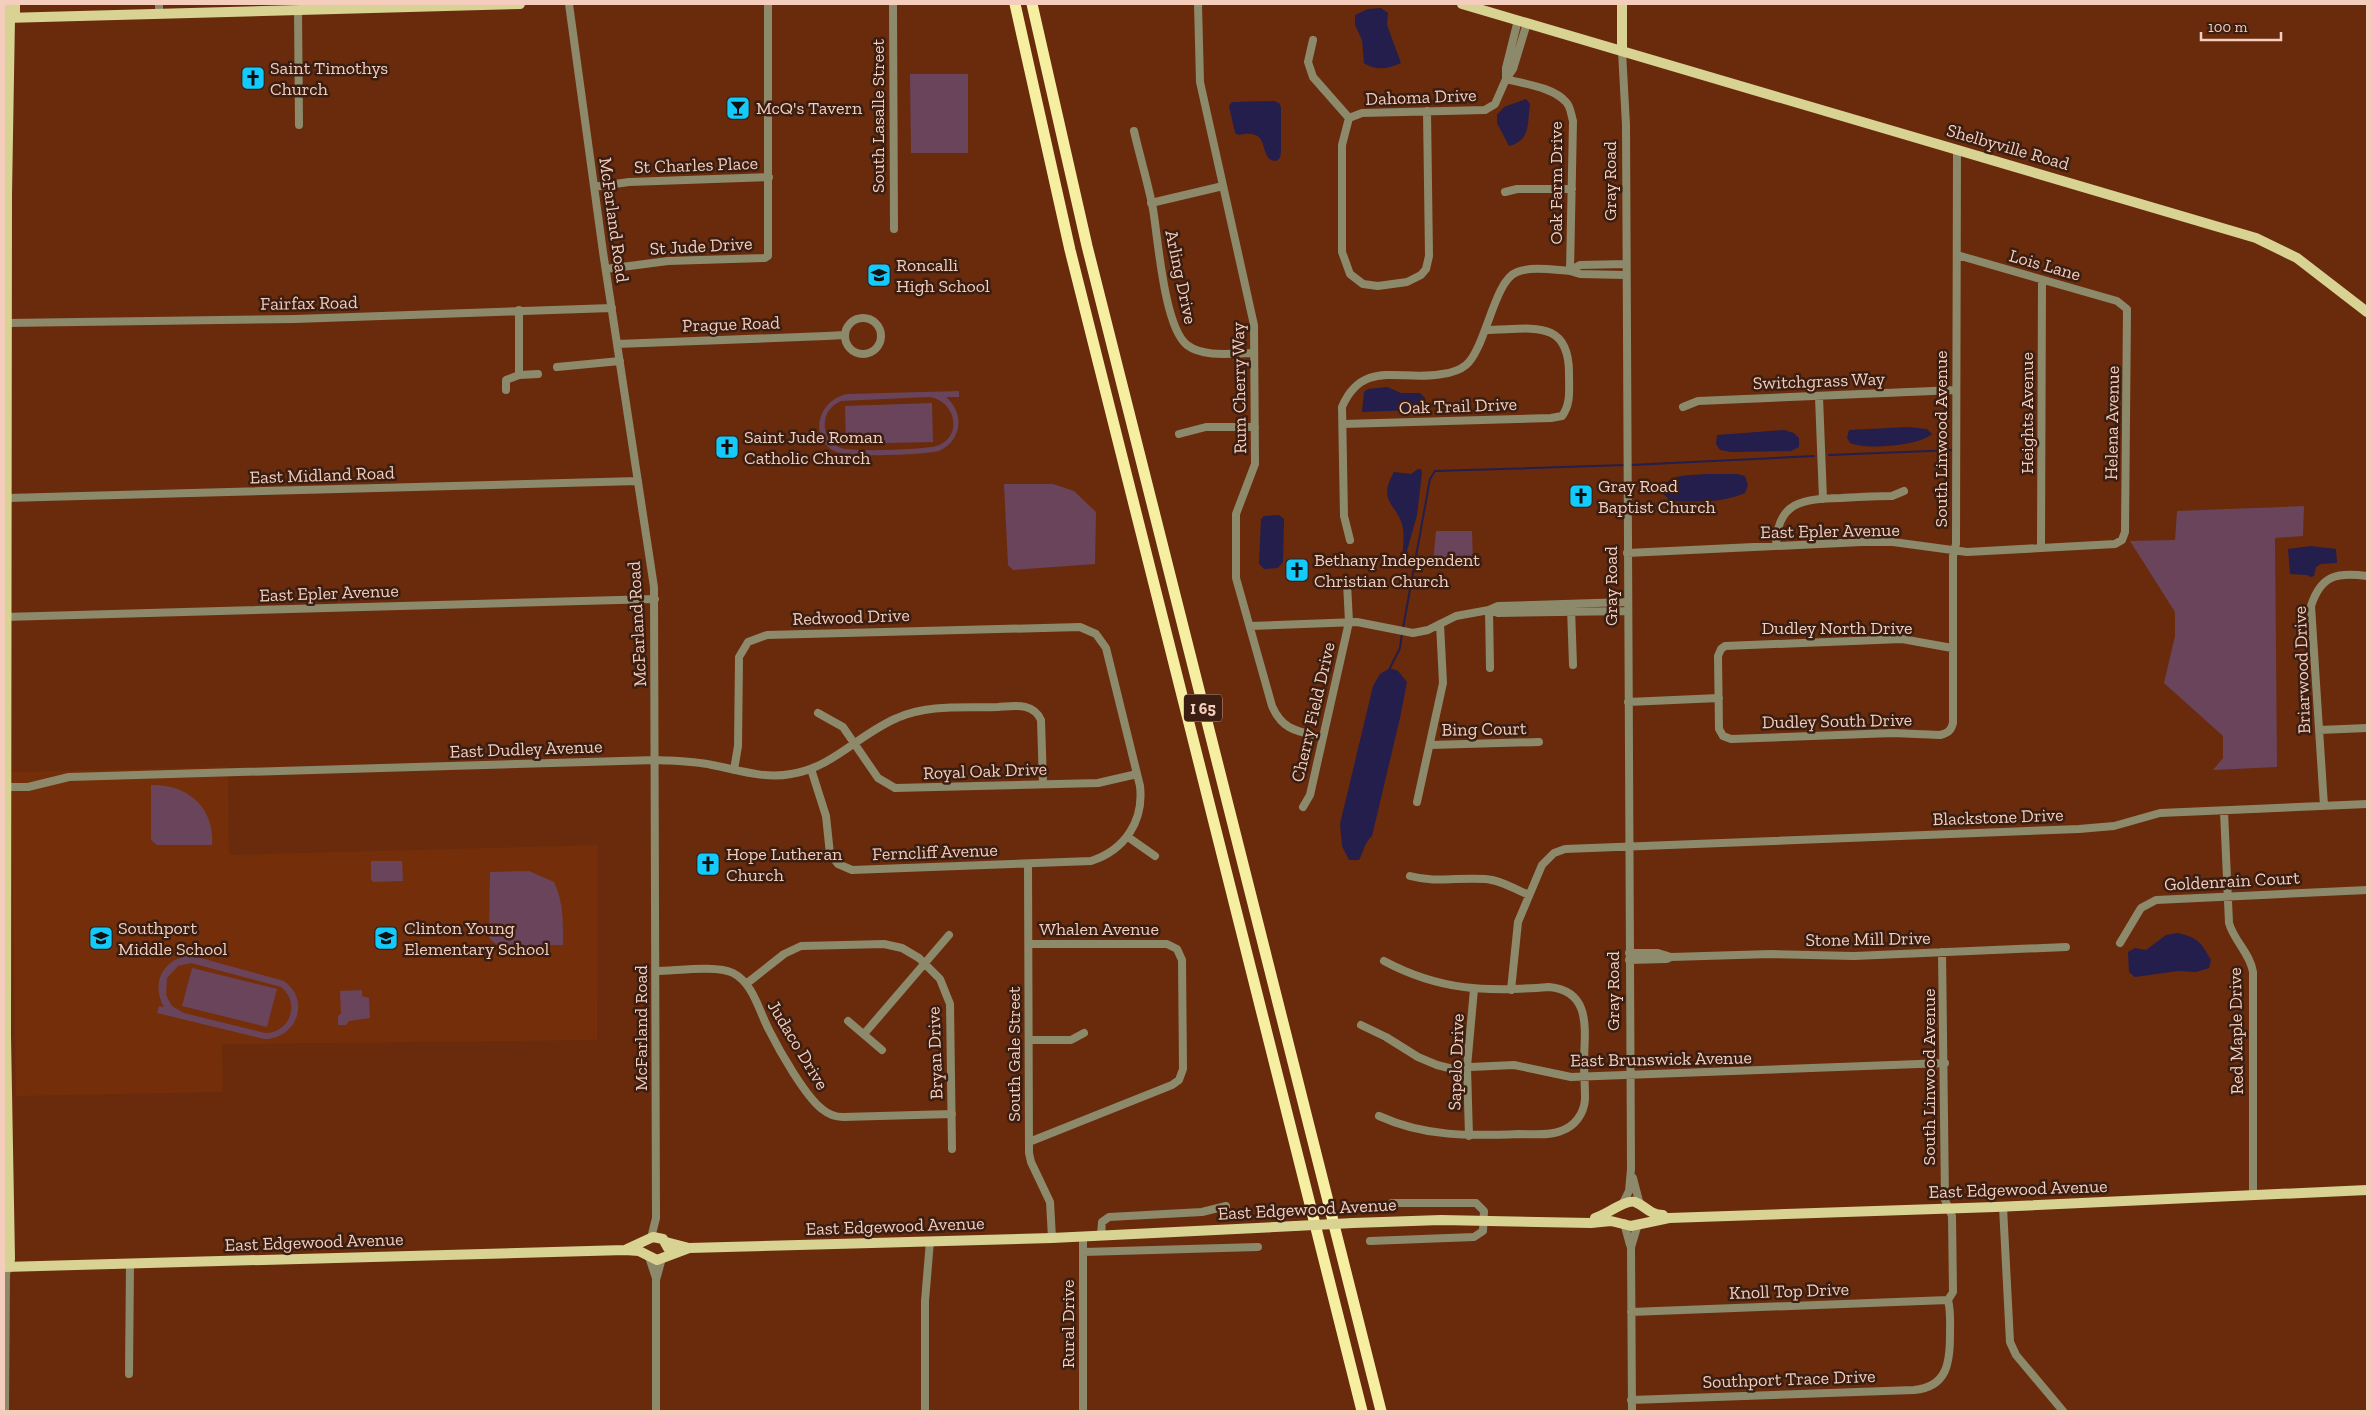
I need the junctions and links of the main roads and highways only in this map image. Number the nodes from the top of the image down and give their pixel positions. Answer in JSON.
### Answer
{"nodes":[{"id":1,"x":7,"y":4,"type":"edge"},
{"id":2,"x":16,"y":4,"type":"edge"},
{"id":3,"x":520,"y":4,"type":"edge"},
{"id":4,"x":1015,"y":4,"type":"edge"},
{"id":5,"x":1032,"y":4,"type":"edge"},
{"id":6,"x":1462,"y":4,"type":"edge"},
{"id":7,"x":1622,"y":4,"type":"edge"},
{"id":8,"x":348,"y":6,"type":"edge"},
{"id":9,"x":251,"y":8,"type":"edge"},
{"id":10,"x":159,"y":9,"type":"edge"},
{"id":11,"x":7,"y":18,"type":"edge"},
{"id":12,"x":1622,"y":51,"type":"junction"},
{"id":13,"x":5,"y":289,"type":"edge"},
{"id":14,"x":2367,"y":312,"type":"edge"},
{"id":15,"x":5,"y":617,"type":"edge"},
{"id":16,"x":5,"y":787,"type":"edge"},
{"id":17,"x":5,"y":871,"type":"edge"},
{"id":18,"x":5,"y":972,"type":"edge"},
{"id":19,"x":2367,"y":1190,"type":"edge"},
{"id":20,"x":1622,"y":1205,"type":"junction"},
{"id":21,"x":1640,"y":1205,"type":"junction"},
{"id":22,"x":1669,"y":1218,"type":"junction"},
{"id":23,"x":1585,"y":1222,"type":"junction"},
{"id":24,"x":1624,"y":1224,"type":"junction"},
{"id":25,"x":1638,"y":1224,"type":"junction"},
{"id":26,"x":649,"y":1240,"type":"junction"},
{"id":27,"x":665,"y":1241,"type":"junction"},
{"id":28,"x":689,"y":1248,"type":"junction"},
{"id":29,"x":625,"y":1250,"type":"junction"},
{"id":30,"x":648,"y":1256,"type":"junction"},
{"id":31,"x":664,"y":1257,"type":"junction"},
{"id":32,"x":6,"y":1267,"type":"edge"},
{"id":33,"x":1362,"y":1411,"type":"edge"},
{"id":34,"x":1381,"y":1411,"type":"edge"}],
"edges":[{"from":1,"to":11,"type":"main road"},
{"from":2,"to":11,"type":"main road"},
{"from":3,"to":8,"type":"main road"},
{"from":4,"to":33,"type":"highway","number":"I 65"},
{"from":5,"to":34,"type":"highway","number":"I 65"},
{"from":6,"to":12,"type":"main road","name":"Shelbyville Road"},
{"from":7,"to":12,"type":"main road","name":"Gray Road"},
{"from":8,"to":9,"type":"main road"},
{"from":9,"to":10,"type":"main road"},
{"from":10,"to":11,"type":"main road"},
{"from":11,"to":13,"type":"main road"},
{"from":12,"to":14,"type":"main road","name":"Shelbyville Road"},
{"from":13,"to":15,"type":"main road"},
{"from":15,"to":16,"type":"main road"},
{"from":16,"to":17,"type":"main road"},
{"from":17,"to":18,"type":"main road"},
{"from":18,"to":32,"type":"main road"},
{"from":19,"to":22,"type":"main road","name":"East Edgewood Avenue"},
{"from":20,"to":21,"type":"main road"},
{"from":20,"to":23,"type":"main road","name":"East Edgewood Avenue"},
{"from":20,"to":24,"type":"main road"},
{"from":21,"to":22,"type":"main road","name":"East Edgewood Avenue"},
{"from":21,"to":25,"type":"main road"},
{"from":22,"to":25,"type":"main road","name":"East Edgewood Avenue"},
{"from":23,"to":24,"type":"main road","name":"East Edgewood Avenue"},
{"from":23,"to":28,"type":"main road","name":"East Edgewood Avenue","bridge":true},
{"from":24,"to":25,"type":"main road"},
{"from":26,"to":27,"type":"main road","name":"East Edgewood Avenue"},
{"from":26,"to":29,"type":"main road","name":"East Edgewood Avenue"},
{"from":26,"to":30,"type":"main road"},
{"from":27,"to":28,"type":"main road","name":"East Edgewood Avenue"},
{"from":27,"to":31,"type":"main road"},
{"from":28,"to":31,"type":"main road","name":"East Edgewood Avenue"},
{"from":29,"to":30,"type":"main road","name":"East Edgewood Avenue"},
{"from":29,"to":32,"type":"main road","name":"East Edgewood Avenue"},
{"from":30,"to":31,"type":"main road","name":"East Edgewood Avenue"}]}
